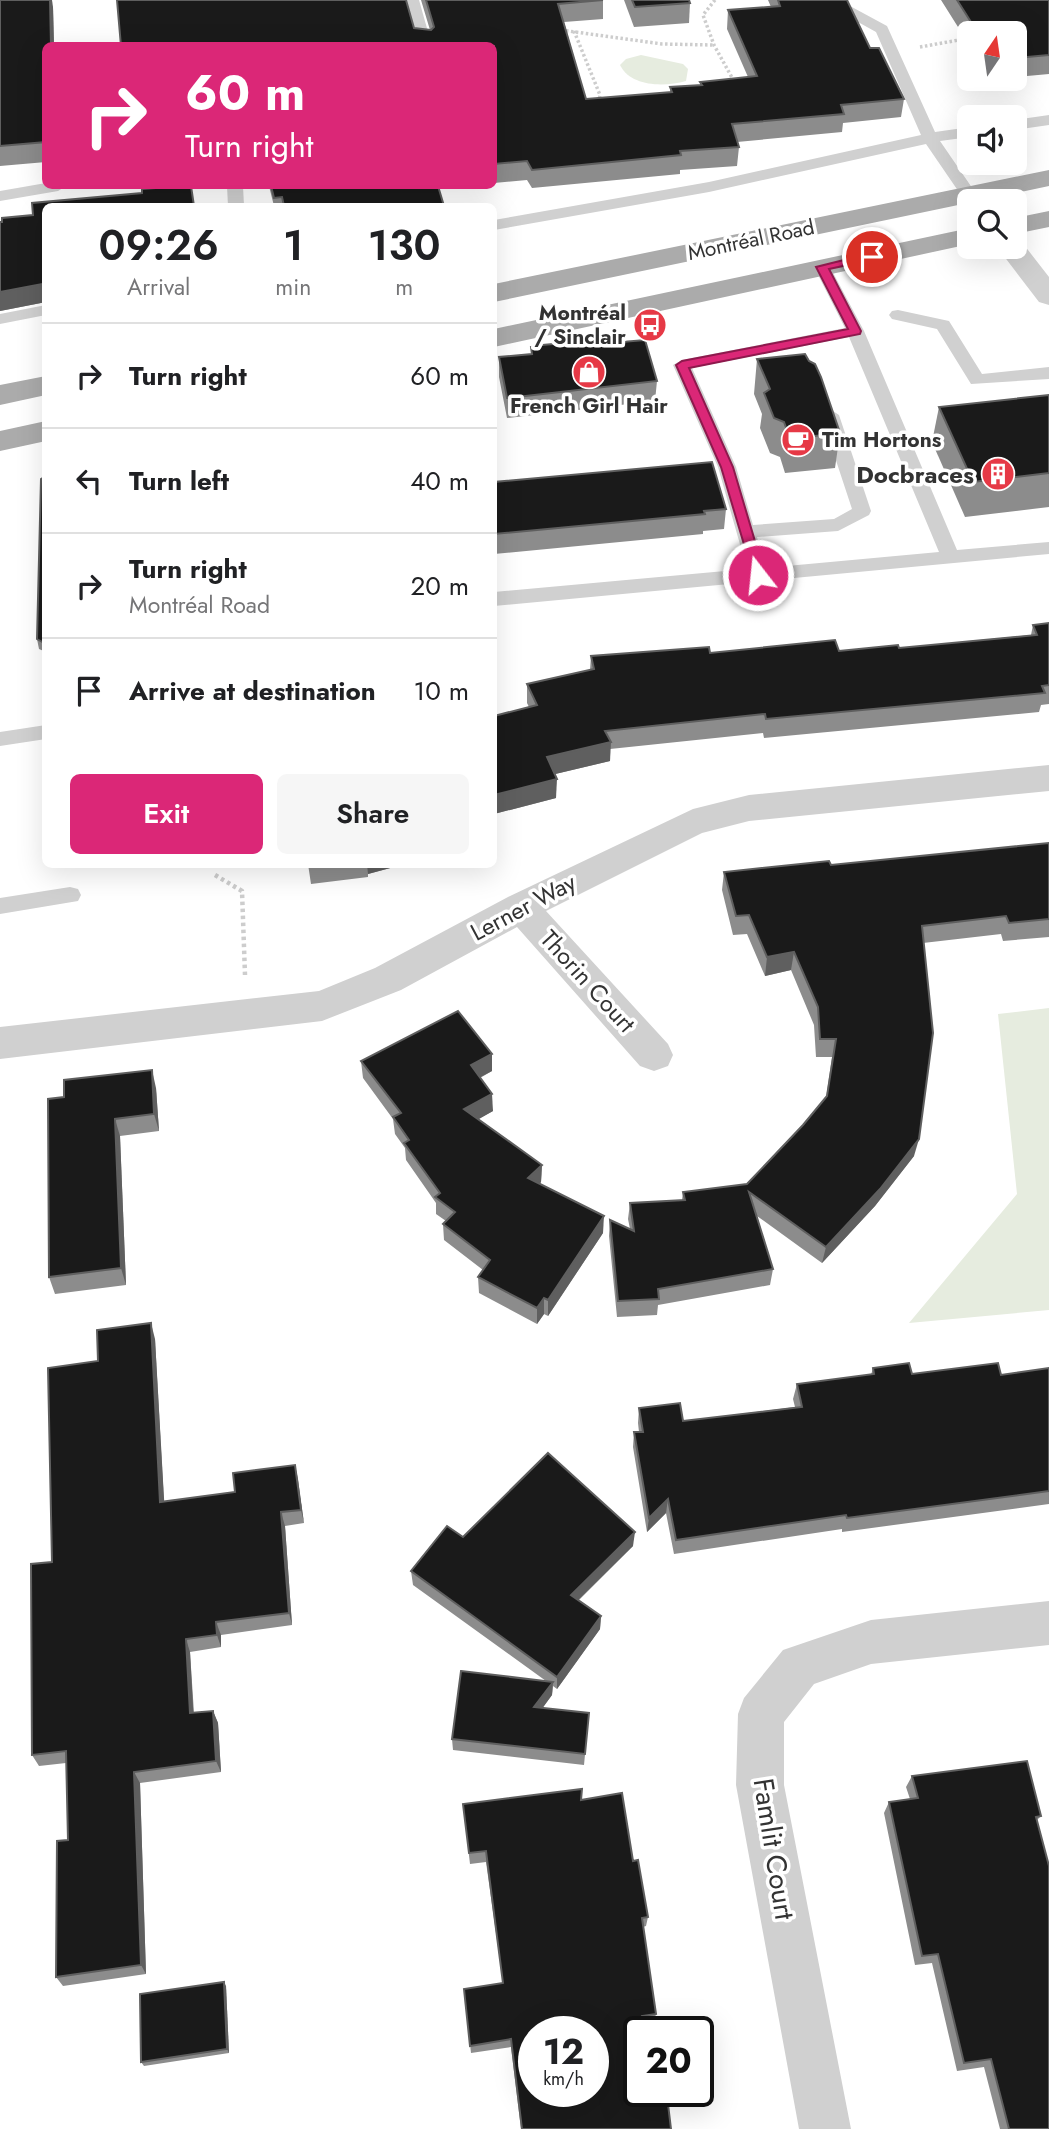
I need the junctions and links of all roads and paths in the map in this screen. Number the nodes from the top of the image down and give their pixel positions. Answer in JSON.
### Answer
{"nodes":[{"id":1,"x":412,"y":0,"type":"edge"},
{"id":2,"x":715,"y":0,"type":"edge"},
{"id":3,"x":803,"y":0,"type":"edge"},
{"id":4,"x":549,"y":30,"type":"edge"},
{"id":5,"x":574,"y":31,"type":"junction"},
{"id":6,"x":957,"y":40,"type":"edge"},
{"id":7,"x":424,"y":42,"type":"edge"},
{"id":8,"x":714,"y":45,"type":"junction"},
{"id":9,"x":892,"y":52,"type":"junction"},
{"id":10,"x":737,"y":86,"type":"edge"},
{"id":11,"x":598,"y":107,"type":"edge"},
{"id":12,"x":1049,"y":120,"type":"edge"},
{"id":13,"x":1027,"y":123,"type":"edge"},
{"id":14,"x":957,"y":134,"type":"edge"},
{"id":15,"x":930,"y":138,"type":"junction"},
{"id":16,"x":1049,"y":178,"type":"edge"},
{"id":17,"x":42,"y":189,"type":"edge"},
{"id":18,"x":966,"y":189,"type":"edge"},
{"id":19,"x":1007,"y":189,"type":"edge"},
{"id":20,"x":0,"y":196,"type":"edge"},
{"id":21,"x":957,"y":201,"type":"edge"},
{"id":22,"x":1049,"y":219,"type":"edge"},
{"id":23,"x":497,"y":224,"type":"edge"},
{"id":24,"x":1027,"y":224,"type":"edge"},
{"id":25,"x":957,"y":239,"type":"edge"},
{"id":26,"x":1021,"y":259,"type":"edge"},
{"id":27,"x":822,"y":267,"type":"junction"},
{"id":28,"x":497,"y":292,"type":"edge"},
{"id":29,"x":1049,"y":296,"type":"edge"},
{"id":30,"x":42,"y":311,"type":"edge"},
{"id":31,"x":898,"y":315,"type":"dead end"},
{"id":32,"x":0,"y":319,"type":"edge"},
{"id":33,"x":855,"y":331,"type":"junction"},
{"id":34,"x":497,"y":337,"type":"edge"},
{"id":35,"x":1049,"y":373,"type":"edge"},
{"id":36,"x":42,"y":386,"type":"edge"},
{"id":37,"x":0,"y":395,"type":"edge"},
{"id":38,"x":822,"y":400,"type":"edge"},
{"id":39,"x":42,"y":432,"type":"edge"},
{"id":40,"x":0,"y":440,"type":"edge"},
{"id":41,"x":746,"y":532,"type":"junction"},
{"id":42,"x":1049,"y":548,"type":"edge"},
{"id":43,"x":950,"y":556,"type":"junction"},
{"id":44,"x":758,"y":575,"type":"junction"},
{"id":45,"x":497,"y":599,"type":"edge"},
{"id":46,"x":42,"y":733,"type":"edge"},
{"id":47,"x":0,"y":739,"type":"edge"},
{"id":48,"x":1049,"y":778,"type":"edge"},
{"id":49,"x":215,"y":875,"type":"dead end"},
{"id":50,"x":70,"y":895,"type":"dead end"},
{"id":51,"x":0,"y":906,"type":"edge"},
{"id":52,"x":522,"y":907,"type":"junction"},
{"id":53,"x":247,"y":1014,"type":"junction"},
{"id":54,"x":0,"y":1043,"type":"edge"},
{"id":55,"x":654,"y":1055,"type":"dead end"},
{"id":56,"x":1049,"y":1623,"type":"edge"},
{"id":57,"x":825,"y":2129,"type":"edge"}],
"edges":[{"from":1,"to":7,"type":"lane"},
{"from":2,"to":8,"type":"path"},
{"from":3,"to":9,"type":"lane"},
{"from":4,"to":5,"type":"path"},
{"from":5,"to":8,"type":"path"},
{"from":5,"to":11,"type":"path"},
{"from":6,"to":9,"type":"path"},
{"from":8,"to":10,"type":"path"},
{"from":9,"to":15,"type":"lane"},
{"from":12,"to":13,"type":"lane"},
{"from":14,"to":15,"type":"lane"},
{"from":15,"to":18,"type":"lane"},
{"from":15,"to":23,"type":"lane"},
{"from":16,"to":19,"type":"main road","name":"Montréal Road"},
{"from":17,"to":20,"type":"lane"},
{"from":21,"to":28,"type":"main road","name":"Montréal Road"},
{"from":22,"to":24,"type":"main road"},
{"from":25,"to":27,"type":"main road","name":"Montréal Road"},
{"from":26,"to":29,"type":"street"},
{"from":27,"to":33,"type":"lane"},
{"from":27,"to":34,"type":"main road","name":"Montréal Road"},
{"from":30,"to":32,"type":"lane"},
{"from":31,"to":35,"type":"lane"},
{"from":33,"to":41,"type":"lane"},
{"from":33,"to":43,"type":"lane"},
{"from":36,"to":37,"type":"main road"},
{"from":38,"to":41,"type":"lane"},
{"from":39,"to":40,"type":"main road"},
{"from":41,"to":44,"type":"lane"},
{"from":42,"to":43,"type":"lane"},
{"from":43,"to":44,"type":"lane"},
{"from":44,"to":45,"type":"lane"},
{"from":46,"to":47,"type":"lane"},
{"from":48,"to":52,"type":"street","name":"Lerner Way"},
{"from":49,"to":53,"type":"path"},
{"from":50,"to":51,"type":"lane"},
{"from":52,"to":53,"type":"street","name":"Lerner Way"},
{"from":52,"to":55,"type":"street","name":"Thorin Court"},
{"from":53,"to":54,"type":"street","name":"Lerner Way"},
{"from":56,"to":57,"type":"street","name":"Famlit Court"}]}
